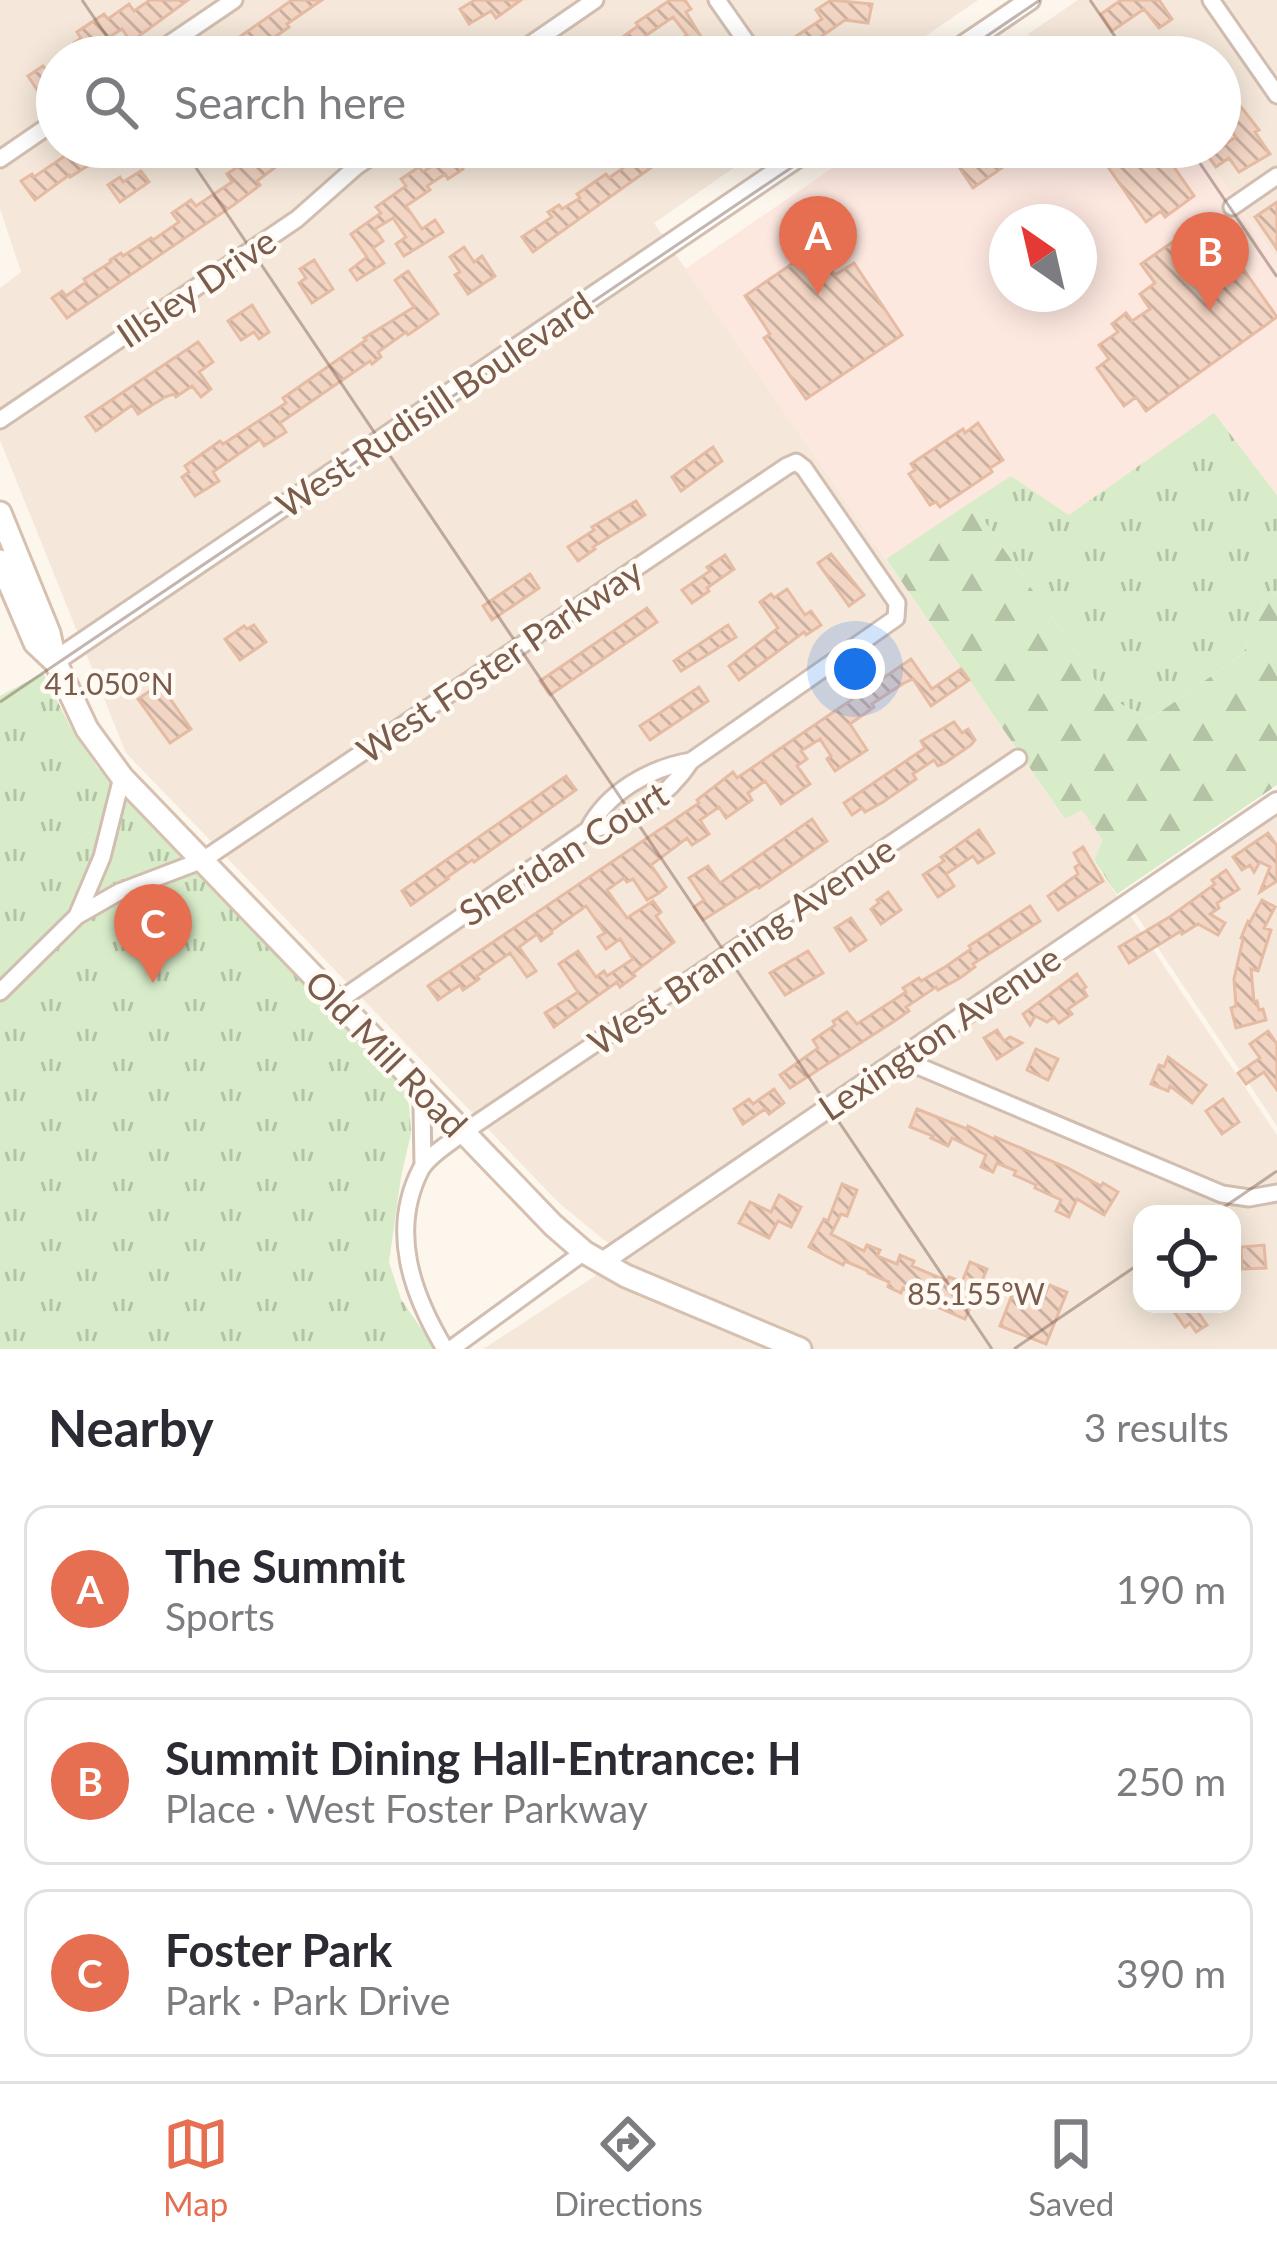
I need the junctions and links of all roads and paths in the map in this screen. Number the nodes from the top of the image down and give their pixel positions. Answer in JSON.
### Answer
{"nodes":[{"id":1,"x":234,"y":0,"type":"edge"},
{"id":2,"x":595,"y":0,"type":"edge"},
{"id":3,"x":717,"y":0,"type":"edge"},
{"id":4,"x":1030,"y":0,"type":"edge"},
{"id":5,"x":1210,"y":0,"type":"edge"},
{"id":6,"x":181,"y":36,"type":"edge"},
{"id":7,"x":543,"y":36,"type":"edge"},
{"id":8,"x":743,"y":36,"type":"edge"},
{"id":9,"x":977,"y":36,"type":"edge"},
{"id":10,"x":1235,"y":36,"type":"edge"},
{"id":11,"x":1241,"y":44,"type":"edge"},
{"id":12,"x":1277,"y":95,"type":"edge"},
{"id":13,"x":36,"y":134,"type":"edge"},
{"id":14,"x":0,"y":159,"type":"edge"},
{"id":15,"x":355,"y":168,"type":"edge"},
{"id":16,"x":782,"y":168,"type":"edge"},
{"id":17,"x":1277,"y":176,"type":"edge"},
{"id":18,"x":1232,"y":207,"type":"dead end"},
{"id":19,"x":0,"y":420,"type":"edge"},
{"id":20,"x":0,"y":513,"type":"edge"},
{"id":21,"x":0,"y":561,"type":"edge"},
{"id":22,"x":898,"y":614,"type":"joint"},
{"id":23,"x":55,"y":662,"type":"junction"},
{"id":24,"x":1018,"y":758,"type":"dead end"},
{"id":25,"x":691,"y":760,"type":"junction"},
{"id":26,"x":122,"y":777,"type":"junction"},
{"id":27,"x":1277,"y":802,"type":"edge"},
{"id":28,"x":588,"y":830,"type":"junction"},
{"id":29,"x":203,"y":860,"type":"junction"},
{"id":30,"x":77,"y":916,"type":"junction"},
{"id":31,"x":0,"y":992,"type":"edge"},
{"id":32,"x":338,"y":1003,"type":"junction"},
{"id":33,"x":899,"y":1058,"type":"junction"},
{"id":34,"x":424,"y":1091,"type":"junction"},
{"id":35,"x":464,"y":1132,"type":"junction"},
{"id":36,"x":423,"y":1165,"type":"junction"},
{"id":37,"x":1277,"y":1193,"type":"edge"},
{"id":38,"x":593,"y":1258,"type":"junction"},
{"id":39,"x":448,"y":1349,"type":"edge"},
{"id":40,"x":800,"y":1349,"type":"edge"}],
"edges":[{"from":1,"to":6,"type":"street"},
{"from":2,"to":7,"type":"street"},
{"from":3,"to":8,"type":"street"},
{"from":4,"to":9,"type":"street"},
{"from":5,"to":10,"type":"street"},
{"from":11,"to":12,"type":"street"},
{"from":13,"to":14,"type":"street"},
{"from":15,"to":19,"type":"street","name":"Illsley Drive"},
{"from":16,"to":23,"type":"street","name":"West Rudisill Boulevard"},
{"from":17,"to":18,"type":"street"},
{"from":20,"to":23,"type":"main road"},
{"from":21,"to":23,"type":"main road"},
{"from":22,"to":25,"type":"street","name":"Sheridan Court"},
{"from":22,"to":29,"type":"street","name":"West Foster Parkway"},
{"from":23,"to":26,"type":"main road","name":"Old Mill Road"},
{"from":24,"to":35,"type":"street","name":"West Branning Avenue"},
{"from":25,"to":28,"type":"street","name":"Sheridan Court"},
{"from":25,"to":28,"type":"street"},
{"from":26,"to":29,"type":"main road","name":"Old Mill Road"},
{"from":26,"to":30,"type":"street"},
{"from":27,"to":33,"type":"street","name":"Lexington Avenue"},
{"from":28,"to":32,"type":"street","name":"Sheridan Court"},
{"from":29,"to":30,"type":"street","name":"West Foster Parkway"},
{"from":29,"to":32,"type":"main road","name":"Old Mill Road"},
{"from":30,"to":31,"type":"street"},
{"from":32,"to":34,"type":"main road","name":"Old Mill Road"},
{"from":33,"to":37,"type":"street"},
{"from":33,"to":38,"type":"street","name":"Lexington Avenue"},
{"from":34,"to":35,"type":"main road","name":"Old Mill Road"},
{"from":34,"to":36,"type":"street"},
{"from":35,"to":36,"type":"street","name":"West Branning Avenue"},
{"from":35,"to":38,"type":"main road","name":"Old Mill Road"},
{"from":36,"to":39,"type":"street"},
{"from":38,"to":39,"type":"street","name":"Lexington Avenue"},
{"from":38,"to":40,"type":"main road","name":"Old Mill Road"}]}
